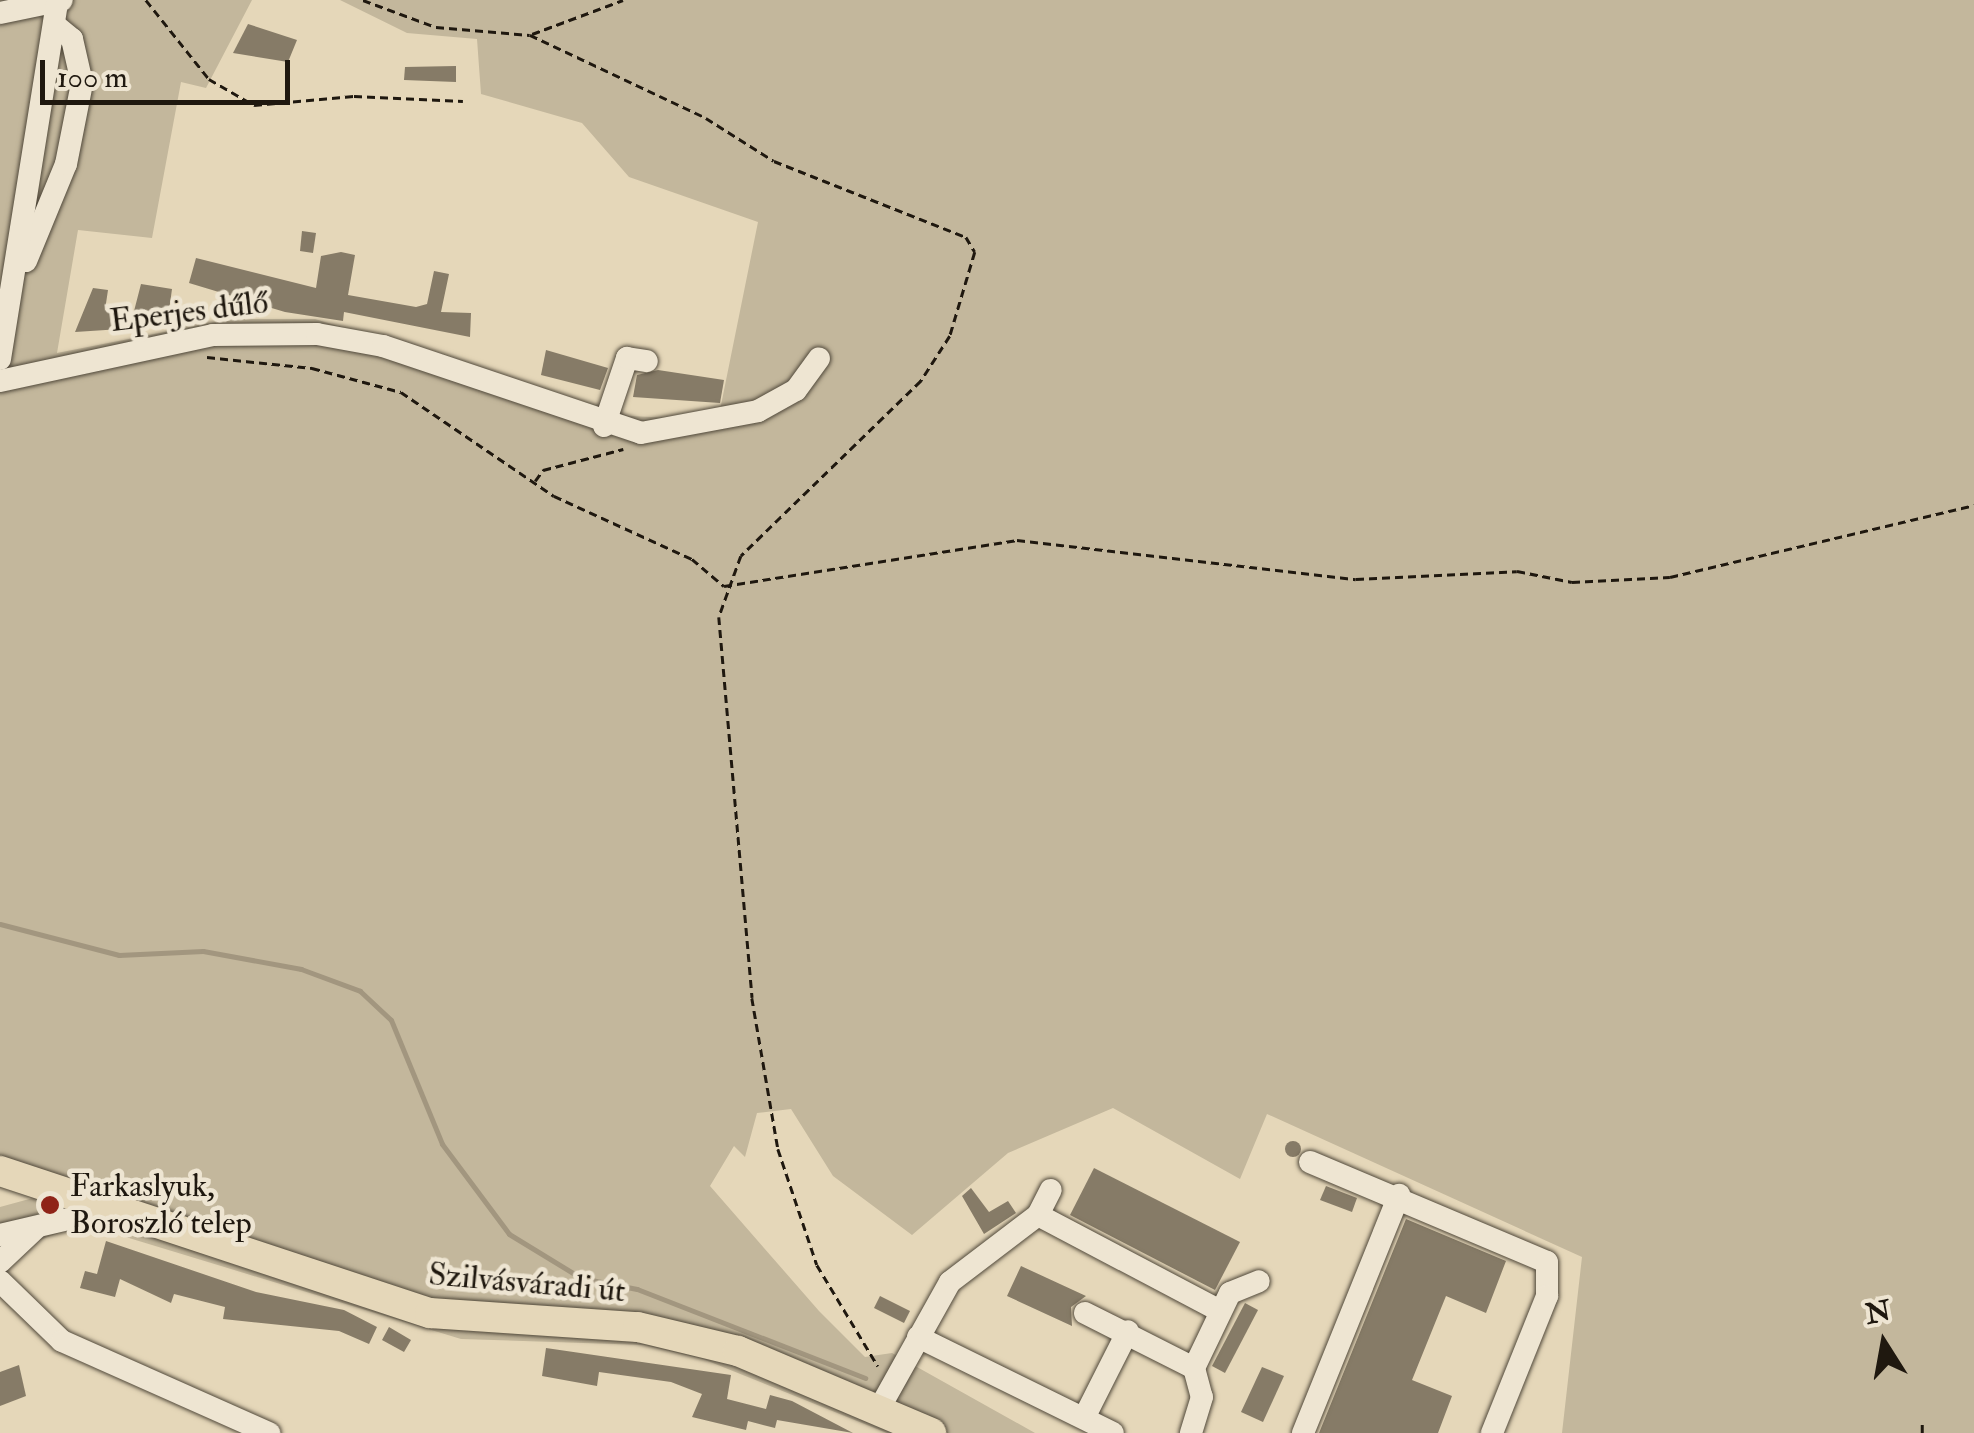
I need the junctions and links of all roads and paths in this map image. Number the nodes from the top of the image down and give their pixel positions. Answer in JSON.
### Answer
{"nodes":[{"id":1,"x":146,"y":0,"type":"edge"},
{"id":2,"x":363,"y":0,"type":"edge"},
{"id":3,"x":624,"y":0,"type":"edge"},
{"id":4,"x":58,"y":9,"type":"edge"},
{"id":5,"x":0,"y":13,"type":"edge"},
{"id":6,"x":530,"y":35,"type":"junction"},
{"id":7,"x":462,"y":101,"type":"dead end"},
{"id":8,"x":16,"y":282,"type":"junction"},
{"id":9,"x":166,"y":344,"type":"junction"},
{"id":10,"x":820,"y":358,"type":"dead end"},
{"id":11,"x":0,"y":359,"type":"edge"},
{"id":12,"x":647,"y":362,"type":"dead end"},
{"id":13,"x":0,"y":381,"type":"edge"},
{"id":14,"x":604,"y":426,"type":"junction"},
{"id":15,"x":641,"y":433,"type":"junction"},
{"id":16,"x":535,"y":483,"type":"junction"},
{"id":17,"x":1974,"y":505,"type":"edge"},
{"id":18,"x":724,"y":586,"type":"junction"},
{"id":19,"x":1310,"y":1162,"type":"dead end"},
{"id":20,"x":0,"y":1171,"type":"edge"},
{"id":21,"x":1051,"y":1190,"type":"dead end"},
{"id":22,"x":1399,"y":1195,"type":"junction"},
{"id":23,"x":111,"y":1209,"type":"junction"},
{"id":24,"x":1038,"y":1214,"type":"junction"},
{"id":25,"x":39,"y":1226,"type":"junction"},
{"id":26,"x":0,"y":1235,"type":"edge"},
{"id":27,"x":0,"y":1262,"type":"edge"},
{"id":28,"x":1259,"y":1280,"type":"dead end"},
{"id":29,"x":0,"y":1281,"type":"edge"},
{"id":30,"x":1220,"y":1311,"type":"junction"},
{"id":31,"x":1086,"y":1313,"type":"dead end"},
{"id":32,"x":1128,"y":1331,"type":"junction"},
{"id":33,"x":918,"y":1337,"type":"junction"},
{"id":34,"x":1194,"y":1368,"type":"junction"},
{"id":35,"x":884,"y":1399,"type":"junction"},
{"id":36,"x":1086,"y":1416,"type":"junction"},
{"id":37,"x":1922,"y":1424,"type":"dead end"},
{"id":38,"x":269,"y":1433,"type":"edge"},
{"id":39,"x":931,"y":1433,"type":"edge"},
{"id":40,"x":1114,"y":1433,"type":"edge"},
{"id":41,"x":1191,"y":1433,"type":"edge"},
{"id":42,"x":1303,"y":1433,"type":"edge"},
{"id":43,"x":1492,"y":1433,"type":"edge"},
{"id":44,"x":1922,"y":1433,"type":"edge"}],
"edges":[{"from":1,"to":7,"type":"path"},
{"from":2,"to":6,"type":"path"},
{"from":3,"to":6,"type":"path"},
{"from":4,"to":5,"type":"street"},
{"from":4,"to":8,"type":"street"},
{"from":4,"to":8,"type":"street"},
{"from":6,"to":18,"type":"path"},
{"from":8,"to":11,"type":"street"},
{"from":9,"to":13,"type":"street","name":"Eperjes dűlő"},
{"from":9,"to":14,"type":"street","name":"Eperjes dűlő"},
{"from":9,"to":16,"type":"path"},
{"from":10,"to":15,"type":"street"},
{"from":12,"to":14,"type":"street"},
{"from":14,"to":15,"type":"street","name":"Eperjes dűlő"},
{"from":15,"to":16,"type":"path"},
{"from":16,"to":18,"type":"path"},
{"from":17,"to":18,"type":"path"},
{"from":18,"to":35,"type":"path"},
{"from":19,"to":22,"type":"street"},
{"from":20,"to":23,"type":"main road","name":"Szilvásváradi út"},
{"from":21,"to":24,"type":"street"},
{"from":22,"to":42,"type":"street"},
{"from":22,"to":43,"type":"street"},
{"from":23,"to":25,"type":"street"},
{"from":23,"to":35,"type":"main road","name":"Szilvásváradi út"},
{"from":24,"to":30,"type":"street"},
{"from":24,"to":33,"type":"street"},
{"from":25,"to":26,"type":"street"},
{"from":25,"to":27,"type":"street"},
{"from":28,"to":30,"type":"street"},
{"from":29,"to":38,"type":"street"},
{"from":30,"to":34,"type":"street"},
{"from":31,"to":32,"type":"street"},
{"from":32,"to":34,"type":"street"},
{"from":32,"to":36,"type":"street"},
{"from":33,"to":35,"type":"street"},
{"from":33,"to":36,"type":"street"},
{"from":34,"to":41,"type":"street"},
{"from":35,"to":39,"type":"main road","name":"Szilvásváradi út"},
{"from":36,"to":40,"type":"street"},
{"from":37,"to":44,"type":"path"}]}
